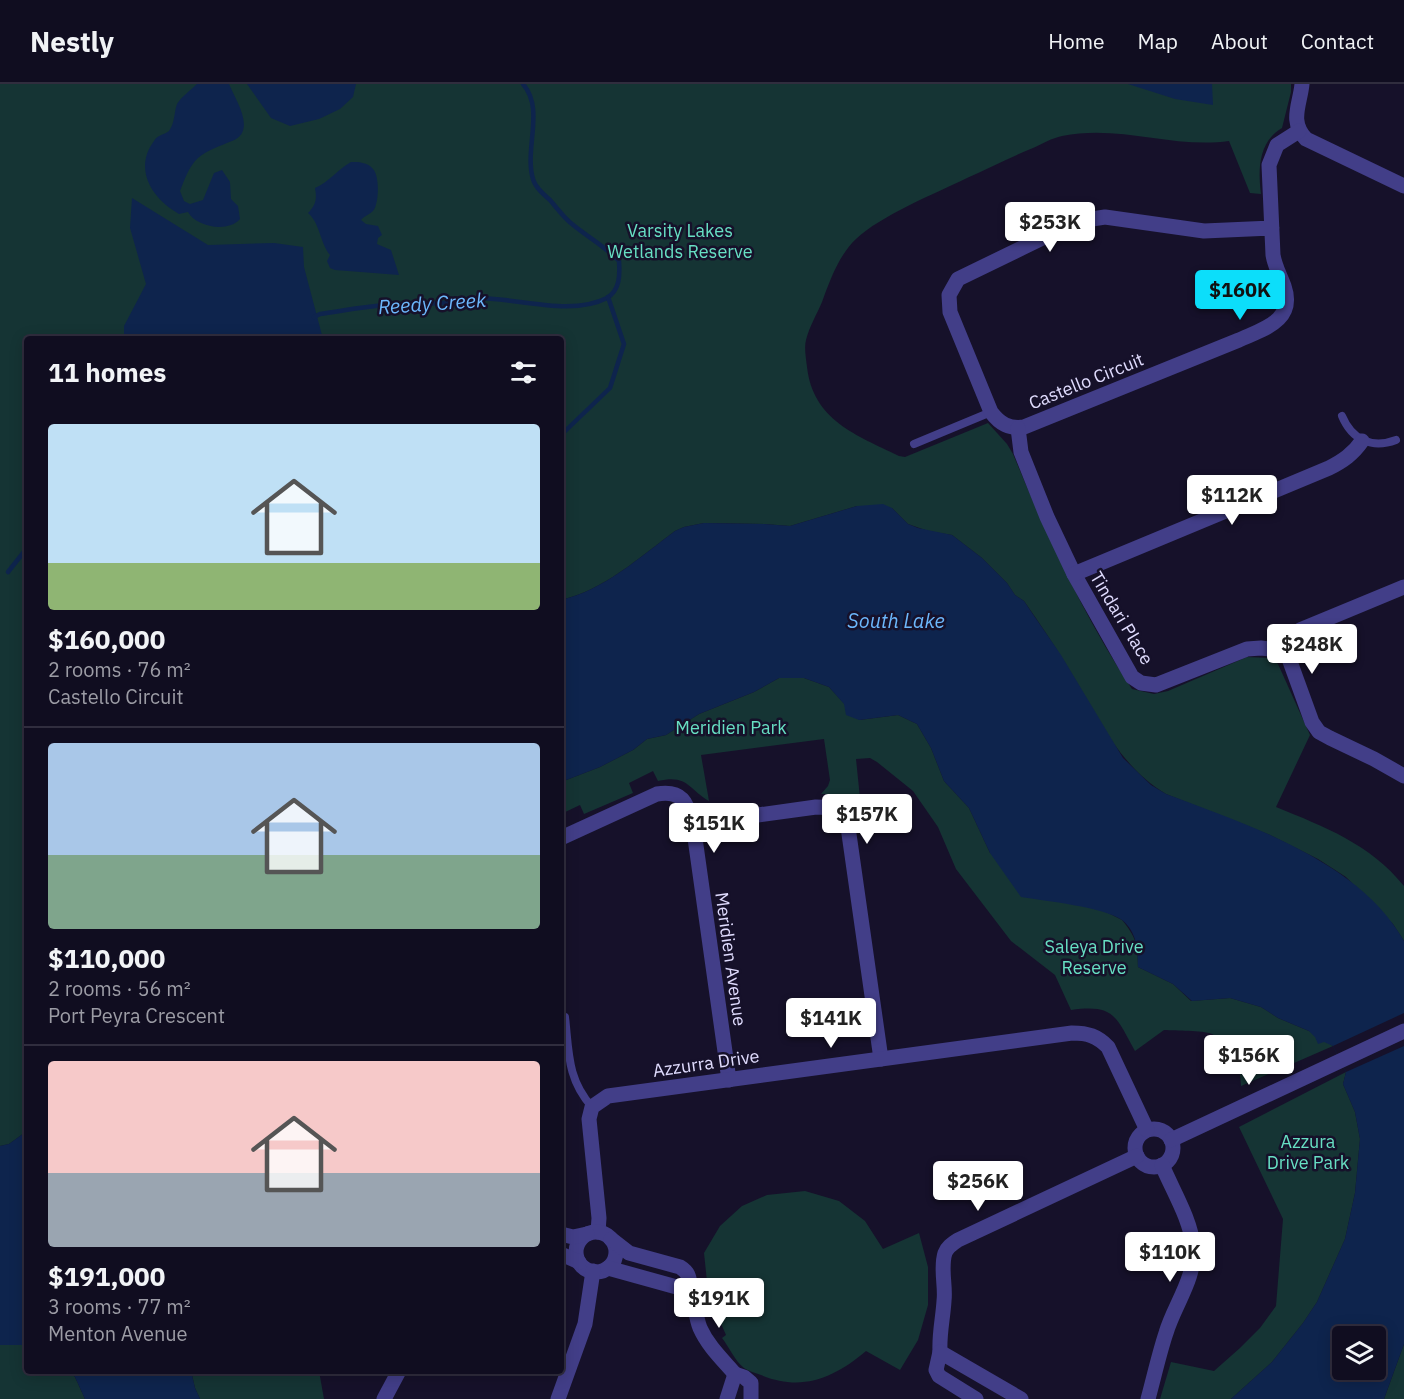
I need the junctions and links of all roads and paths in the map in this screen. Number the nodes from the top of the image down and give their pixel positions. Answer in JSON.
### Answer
{"nodes":[{"id":1,"x":1302,"y":84,"type":"edge"},
{"id":2,"x":1299,"y":131,"type":"junction"},
{"id":3,"x":1404,"y":186,"type":"edge"},
{"id":4,"x":1272,"y":228,"type":"junction"},
{"id":5,"x":992,"y":412,"type":"junction"},
{"id":6,"x":1342,"y":416,"type":"dead end"},
{"id":7,"x":1018,"y":428,"type":"junction"},
{"id":8,"x":1396,"y":440,"type":"dead end"},
{"id":9,"x":1362,"y":441,"type":"junction"},
{"id":10,"x":914,"y":444,"type":"dead end"},
{"id":11,"x":1074,"y":574,"type":"junction"},
{"id":12,"x":1404,"y":587,"type":"edge"},
{"id":13,"x":1288,"y":651,"type":"junction"},
{"id":14,"x":1404,"y":776,"type":"edge"},
{"id":15,"x":693,"y":824,"type":"junction"},
{"id":16,"x":564,"y":837,"type":"edge"},
{"id":17,"x":565,"y":1017,"type":"dead end"},
{"id":18,"x":1404,"y":1031,"type":"edge"},
{"id":19,"x":881,"y":1059,"type":"junction"},
{"id":20,"x":729,"y":1080,"type":"junction"},
{"id":21,"x":592,"y":1107,"type":"junction"},
{"id":22,"x":1147,"y":1130,"type":"junction"},
{"id":23,"x":1171,"y":1140,"type":"junction"},
{"id":24,"x":1137,"y":1156,"type":"junction"},
{"id":25,"x":1162,"y":1165,"type":"junction"},
{"id":26,"x":564,"y":1235,"type":"edge"},
{"id":27,"x":599,"y":1235,"type":"junction"},
{"id":28,"x":564,"y":1255,"type":"edge"},
{"id":29,"x":579,"y":1262,"type":"junction"},
{"id":30,"x":600,"y":1269,"type":"junction"},
{"id":31,"x":691,"y":1291,"type":"junction"},
{"id":32,"x":940,"y":1352,"type":"junction"},
{"id":33,"x":397,"y":1374,"type":"edge"},
{"id":34,"x":735,"y":1374,"type":"junction"},
{"id":35,"x":980,"y":1375,"type":"junction"},
{"id":36,"x":970,"y":1398,"type":"edge"},
{"id":37,"x":384,"y":1399,"type":"edge"},
{"id":38,"x":558,"y":1399,"type":"edge"},
{"id":39,"x":727,"y":1399,"type":"edge"},
{"id":40,"x":751,"y":1399,"type":"edge"},
{"id":41,"x":1021,"y":1399,"type":"edge"},
{"id":42,"x":1148,"y":1399,"type":"edge"}],
"edges":[{"from":1,"to":2,"type":"street"},
{"from":2,"to":3,"type":"street"},
{"from":2,"to":4,"type":"street","name":"Castello Circuit"},
{"from":4,"to":5,"type":"street"},
{"from":4,"to":7,"type":"street","name":"Castello Circuit"},
{"from":5,"to":7,"type":"street","name":"Castello Circuit"},
{"from":5,"to":10,"type":"lane"},
{"from":6,"to":9,"type":"lane"},
{"from":7,"to":11,"type":"street","name":"Tindari Place"},
{"from":8,"to":9,"type":"lane"},
{"from":9,"to":11,"type":"street"},
{"from":11,"to":13,"type":"street","name":"Tindari Place"},
{"from":12,"to":13,"type":"street"},
{"from":13,"to":14,"type":"street"},
{"from":15,"to":16,"type":"street","name":"Meridien Avenue"},
{"from":15,"to":19,"type":"street"},
{"from":15,"to":20,"type":"street","name":"Meridien Avenue"},
{"from":17,"to":21,"type":"lane"},
{"from":18,"to":23,"type":"street"},
{"from":19,"to":20,"type":"street","name":"Azzurra Drive"},
{"from":19,"to":22,"type":"street","name":"Azzurra Drive"},
{"from":20,"to":21,"type":"street","name":"Azzurra Drive"},
{"from":21,"to":27,"type":"street"},
{"from":22,"to":23,"type":"street"},
{"from":22,"to":24,"type":"street"},
{"from":23,"to":25,"type":"street"},
{"from":24,"to":25,"type":"street"},
{"from":24,"to":32,"type":"street"},
{"from":25,"to":42,"type":"street"},
{"from":26,"to":27,"type":"street"},
{"from":27,"to":29,"type":"street"},
{"from":27,"to":30,"type":"street"},
{"from":27,"to":31,"type":"street"},
{"from":28,"to":29,"type":"street"},
{"from":29,"to":30,"type":"street"},
{"from":30,"to":31,"type":"street"},
{"from":30,"to":38,"type":"street"},
{"from":31,"to":34,"type":"street"},
{"from":32,"to":35,"type":"street"},
{"from":32,"to":36,"type":"street"},
{"from":33,"to":37,"type":"street"},
{"from":34,"to":39,"type":"street"},
{"from":34,"to":40,"type":"street"},
{"from":35,"to":36,"type":"street"},
{"from":35,"to":41,"type":"street"}]}
